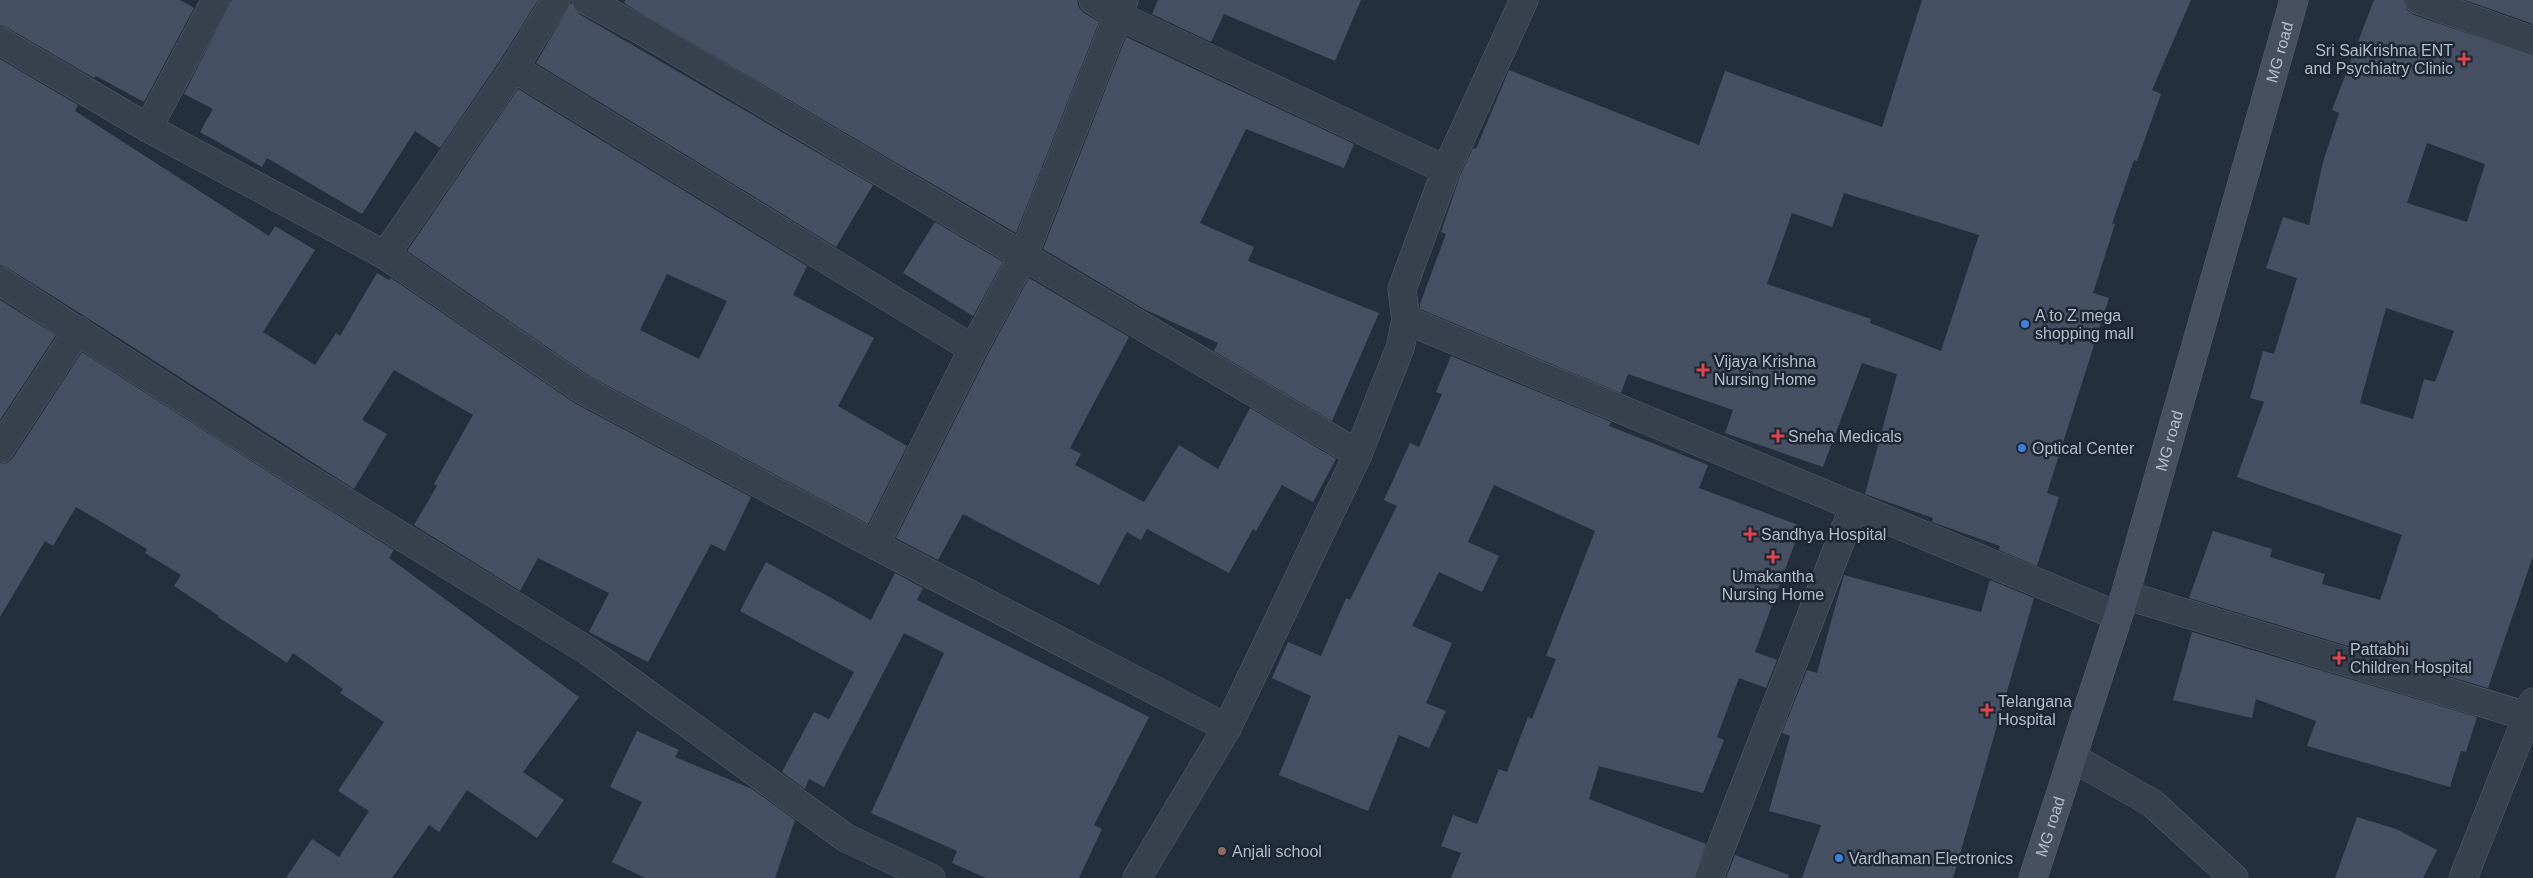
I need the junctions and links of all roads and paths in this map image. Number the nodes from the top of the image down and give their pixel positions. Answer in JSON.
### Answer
{"nodes":[{"id":1,"x":216,"y":0,"type":"edge"},
{"id":2,"x":556,"y":0,"type":"edge"},
{"id":3,"x":586,"y":0,"type":"edge"},
{"id":4,"x":1093,"y":0,"type":"edge"},
{"id":5,"x":1524,"y":0,"type":"edge"},
{"id":6,"x":2294,"y":0,"type":"edge"},
{"id":7,"x":2419,"y":0,"type":"edge"},
{"id":8,"x":1120,"y":7,"type":"edge"},
{"id":9,"x":0,"y":41,"type":"edge"},
{"id":10,"x":2533,"y":41,"type":"edge"},
{"id":11,"x":514,"y":68,"type":"junction"},
{"id":12,"x":148,"y":128,"type":"junction"},
{"id":13,"x":1446,"y":170,"type":"junction"},
{"id":14,"x":384,"y":255,"type":"junction"},
{"id":15,"x":1023,"y":257,"type":"junction"},
{"id":16,"x":0,"y":281,"type":"edge"},
{"id":17,"x":1406,"y":320,"type":"junction"},
{"id":18,"x":78,"y":330,"type":"junction"},
{"id":19,"x":973,"y":348,"type":"junction"},
{"id":20,"x":0,"y":449,"type":"edge"},
{"id":21,"x":1358,"y":454,"type":"junction"},
{"id":22,"x":1854,"y":506,"type":"junction"},
{"id":23,"x":875,"y":545,"type":"junction"},
{"id":24,"x":2121,"y":606,"type":"junction"},
{"id":25,"x":2531,"y":712,"type":"edge"},
{"id":26,"x":1227,"y":728,"type":"junction"},
{"id":27,"x":2073,"y":758,"type":"junction"},
{"id":28,"x":931,"y":878,"type":"edge"},
{"id":29,"x":1137,"y":878,"type":"edge"},
{"id":30,"x":1709,"y":878,"type":"edge"},
{"id":31,"x":2033,"y":878,"type":"edge"},
{"id":32,"x":2234,"y":878,"type":"edge"},
{"id":33,"x":2463,"y":878,"type":"edge"}],
"edges":[{"from":1,"to":12,"type":"street"},
{"from":2,"to":11,"type":"street"},
{"from":3,"to":15,"type":"street"},
{"from":4,"to":8,"type":"street"},
{"from":5,"to":13,"type":"street"},
{"from":6,"to":24,"type":"main road","name":"MG road"},
{"from":7,"to":10,"type":"street"},
{"from":8,"to":13,"type":"street"},
{"from":8,"to":15,"type":"street"},
{"from":9,"to":12,"type":"street"},
{"from":11,"to":14,"type":"street"},
{"from":11,"to":19,"type":"street"},
{"from":12,"to":14,"type":"street"},
{"from":13,"to":17,"type":"street"},
{"from":14,"to":23,"type":"street"},
{"from":15,"to":19,"type":"street"},
{"from":15,"to":21,"type":"street"},
{"from":16,"to":18,"type":"street"},
{"from":17,"to":21,"type":"street"},
{"from":17,"to":22,"type":"street"},
{"from":18,"to":20,"type":"street"},
{"from":18,"to":28,"type":"street"},
{"from":19,"to":23,"type":"street"},
{"from":21,"to":26,"type":"street"},
{"from":22,"to":24,"type":"street"},
{"from":22,"to":30,"type":"street"},
{"from":23,"to":26,"type":"street"},
{"from":24,"to":25,"type":"street"},
{"from":24,"to":27,"type":"main road","name":"MG road"},
{"from":25,"to":33,"type":"street"},
{"from":26,"to":29,"type":"street"},
{"from":27,"to":31,"type":"main road","name":"MG road"},
{"from":27,"to":32,"type":"street"}]}
